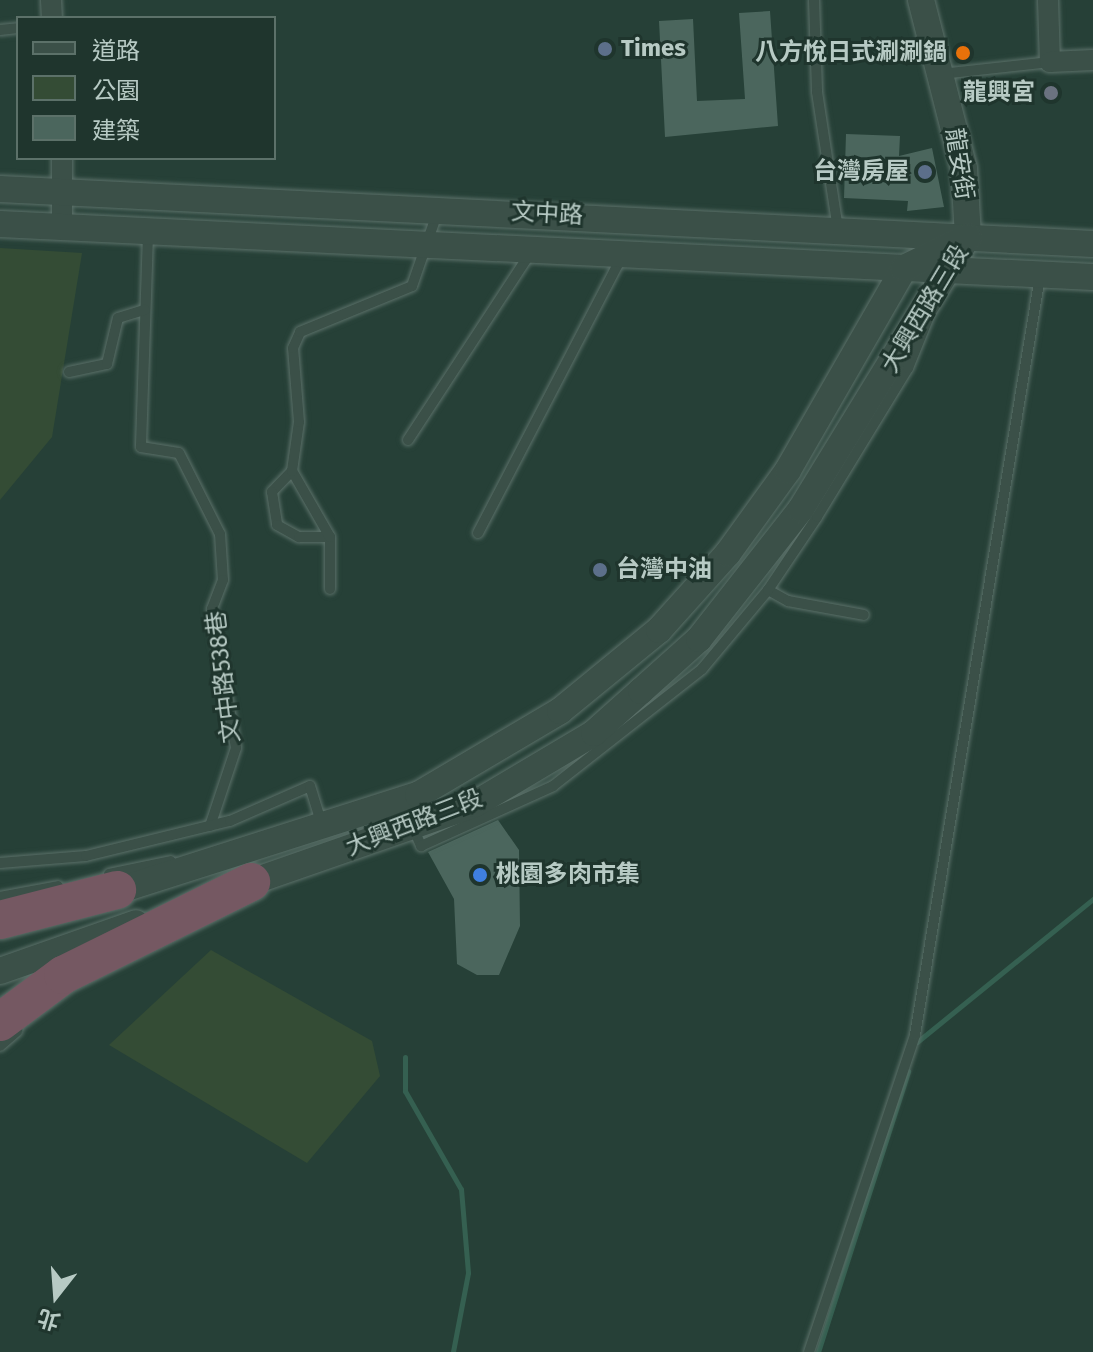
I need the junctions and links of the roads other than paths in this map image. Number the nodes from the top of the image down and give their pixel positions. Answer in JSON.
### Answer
{"nodes":[{"id":1,"x":814,"y":0,"type":"edge"},
{"id":2,"x":921,"y":0,"type":"edge"},
{"id":3,"x":1048,"y":0,"type":"edge"},
{"id":4,"x":1093,"y":60,"type":"edge"},
{"id":5,"x":1050,"y":62,"type":"junction"},
{"id":6,"x":941,"y":74,"type":"junction"},
{"id":7,"x":62,"y":160,"type":"edge"},
{"id":8,"x":0,"y":189,"type":"edge"},
{"id":9,"x":63,"y":192,"type":"junction"},
{"id":10,"x":438,"y":208,"type":"junction"},
{"id":11,"x":0,"y":224,"type":"edge"},
{"id":12,"x":62,"y":228,"type":"junction"},
{"id":13,"x":838,"y":230,"type":"junction"},
{"id":14,"x":148,"y":232,"type":"junction"},
{"id":15,"x":968,"y":237,"type":"junction"},
{"id":16,"x":1093,"y":244,"type":"edge"},
{"id":17,"x":431,"y":245,"type":"junction"},
{"id":18,"x":532,"y":250,"type":"junction"},
{"id":19,"x":622,"y":254,"type":"junction"},
{"id":20,"x":904,"y":268,"type":"junction"},
{"id":21,"x":947,"y":271,"type":"junction"},
{"id":22,"x":1041,"y":274,"type":"junction"},
{"id":23,"x":1093,"y":277,"type":"edge"},
{"id":24,"x":930,"y":299,"type":"junction"},
{"id":25,"x":145,"y":310,"type":"junction"},
{"id":26,"x":69,"y":372,"type":"dead end"},
{"id":27,"x":408,"y":440,"type":"dead end"},
{"id":28,"x":292,"y":471,"type":"junction"},
{"id":29,"x":478,"y":533,"type":"dead end"},
{"id":30,"x":330,"y":537,"type":"junction"},
{"id":31,"x":330,"y":589,"type":"dead end"},
{"id":32,"x":768,"y":590,"type":"junction"},
{"id":33,"x":864,"y":615,"type":"dead end"},
{"id":34,"x":210,"y":826,"type":"junction"},
{"id":35,"x":413,"y":827,"type":"junction"},
{"id":36,"x":322,"y":829,"type":"junction"},
{"id":37,"x":377,"y":839,"type":"junction"},
{"id":38,"x":0,"y":863,"type":"edge"},
{"id":39,"x":80,"y":881,"type":"dead end"},
{"id":40,"x":251,"y":882,"type":"junction"},
{"id":41,"x":106,"y":884,"type":"junction"},
{"id":42,"x":0,"y":897,"type":"edge"},
{"id":43,"x":0,"y":920,"type":"edge"},
{"id":44,"x":0,"y":933,"type":"edge"},
{"id":45,"x":0,"y":971,"type":"edge"},
{"id":46,"x":38,"y":1013,"type":"dead end"},
{"id":47,"x":14,"y":1022,"type":"edge"},
{"id":48,"x":0,"y":1046,"type":"edge"},
{"id":49,"x":809,"y":1352,"type":"edge"}],
"edges":[{"from":1,"to":13,"type":"lane"},
{"from":2,"to":6,"type":"street","name":"龍安街"},
{"from":3,"to":5,"type":"street"},
{"from":4,"to":5,"type":"street"},
{"from":5,"to":6,"type":"lane"},
{"from":6,"to":15,"type":"street","name":"龍安街"},
{"from":7,"to":9,"type":"street"},
{"from":8,"to":9,"type":"street","name":"文中路"},
{"from":9,"to":10,"type":"street","name":"文中路"},
{"from":9,"to":12,"type":"street"},
{"from":10,"to":13,"type":"street","name":"文中路"},
{"from":10,"to":17,"type":"lane"},
{"from":11,"to":12,"type":"street","name":"文中路"},
{"from":12,"to":14,"type":"street","name":"文中路"},
{"from":13,"to":15,"type":"street","name":"文中路"},
{"from":14,"to":17,"type":"street","name":"文中路"},
{"from":14,"to":25,"type":"lane","name":"文中路538巷"},
{"from":15,"to":16,"type":"street","name":"文中路"},
{"from":15,"to":20,"type":"street","name":"大興西路三段"},
{"from":15,"to":21,"type":"street","name":"大興西路三段"},
{"from":17,"to":18,"type":"street","name":"文中路"},
{"from":17,"to":28,"type":"lane"},
{"from":18,"to":19,"type":"street","name":"文中路"},
{"from":18,"to":27,"type":"lane"},
{"from":19,"to":20,"type":"street","name":"文中路"},
{"from":19,"to":29,"type":"lane"},
{"from":20,"to":21,"type":"street","name":"文中路"},
{"from":20,"to":36,"type":"street","name":"大興西路三段"},
{"from":21,"to":22,"type":"street","name":"文中路"},
{"from":21,"to":24,"type":"street","name":"大興西路三段"},
{"from":22,"to":23,"type":"street","name":"文中路"},
{"from":22,"to":49,"type":"lane"},
{"from":24,"to":32,"type":"lane"},
{"from":24,"to":35,"type":"street","name":"大興西路三段"},
{"from":25,"to":26,"type":"lane"},
{"from":25,"to":34,"type":"lane","name":"文中路538巷"},
{"from":28,"to":30,"type":"lane"},
{"from":28,"to":30,"type":"lane"},
{"from":30,"to":31,"type":"lane"},
{"from":32,"to":33,"type":"lane"},
{"from":32,"to":35,"type":"lane"},
{"from":34,"to":36,"type":"lane"},
{"from":34,"to":38,"type":"lane"},
{"from":35,"to":37,"type":"street","name":"大興西路三段"},
{"from":36,"to":37,"type":"lane"},
{"from":36,"to":41,"type":"street","name":"大興西路三段"},
{"from":37,"to":40,"type":"street","name":"大興西路三段"},
{"from":37,"to":46,"type":"lane"},
{"from":39,"to":42,"type":"lane"},
{"from":40,"to":45,"type":"street","name":"大興西路三段"},
{"from":40,"to":47,"type":"highway"},
{"from":41,"to":43,"type":"highway"},
{"from":41,"to":44,"type":"street","name":"大興西路三段"},
{"from":47,"to":48,"type":"lane"}]}
